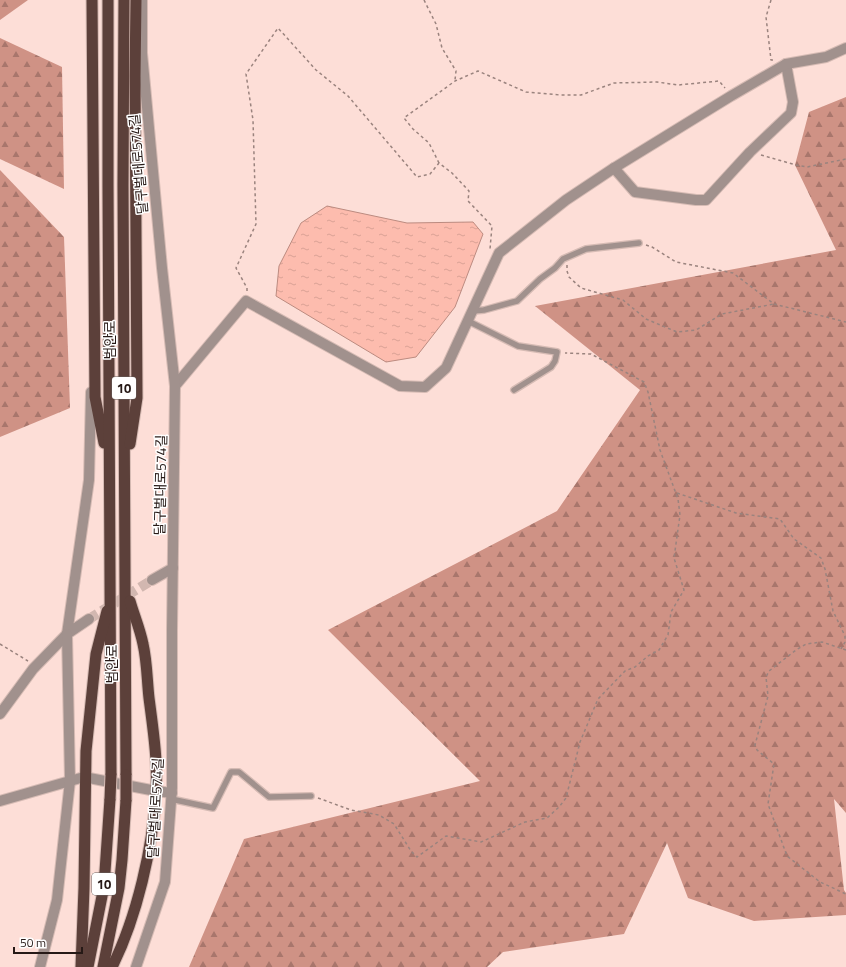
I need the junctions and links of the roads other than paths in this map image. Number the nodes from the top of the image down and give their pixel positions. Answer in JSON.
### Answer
{"nodes":[{"id":1,"x":92,"y":0,"type":"edge"},
{"id":2,"x":108,"y":0,"type":"edge"},
{"id":3,"x":124,"y":0,"type":"edge"},
{"id":4,"x":136,"y":0,"type":"edge"},
{"id":5,"x":142,"y":0,"type":"edge"},
{"id":6,"x":846,"y":48,"type":"edge"},
{"id":7,"x":786,"y":64,"type":"junction"},
{"id":8,"x":614,"y":168,"type":"junction"},
{"id":9,"x":639,"y":243,"type":"road end"},
{"id":10,"x":94,"y":294,"type":"junction"},
{"id":11,"x":472,"y":311,"type":"junction"},
{"id":12,"x":468,"y":321,"type":"junction"},
{"id":13,"x":175,"y":386,"type":"junction"},
{"id":14,"x":514,"y":390,"type":"dead end"},
{"id":15,"x":109,"y":470,"type":"junction"},
{"id":16,"x":125,"y":474,"type":"junction"},
{"id":17,"x":173,"y":568,"type":"junction"},
{"id":18,"x":152,"y":580,"type":"tunnel mouth"},
{"id":19,"x":126,"y":588,"type":"junction"},
{"id":20,"x":111,"y":595,"type":"junction"},
{"id":21,"x":89,"y":619,"type":"tunnel mouth"},
{"id":22,"x":67,"y":634,"type":"junction"},
{"id":23,"x":0,"y":714,"type":"edge"},
{"id":24,"x":84,"y":777,"type":"junction"},
{"id":25,"x":70,"y":781,"type":"junction"},
{"id":26,"x":156,"y":791,"type":"junction"},
{"id":27,"x":172,"y":796,"type":"junction"},
{"id":28,"x":311,"y":796,"type":"road end"},
{"id":29,"x":0,"y":801,"type":"edge"},
{"id":30,"x":40,"y":967,"type":"edge"},
{"id":31,"x":81,"y":967,"type":"edge"},
{"id":32,"x":88,"y":967,"type":"edge"},
{"id":33,"x":103,"y":967,"type":"edge"},
{"id":34,"x":112,"y":967,"type":"edge"},
{"id":35,"x":136,"y":967,"type":"edge"}],
"edges":[{"from":1,"to":10,"type":"highway"},
{"from":2,"to":15,"type":"highway","name":"범안로","number":"10"},
{"from":3,"to":16,"type":"highway","name":"범안로","number":"10"},
{"from":4,"to":16,"type":"highway"},
{"from":5,"to":13,"type":"street","name":"달구벌대로574길"},
{"from":6,"to":7,"type":"street"},
{"from":7,"to":8,"type":"street"},
{"from":7,"to":8,"type":"street"},
{"from":8,"to":11,"type":"street"},
{"from":9,"to":11,"type":"lane"},
{"from":10,"to":15,"type":"highway"},
{"from":10,"to":22,"type":"street"},
{"from":11,"to":12,"type":"street"},
{"from":12,"to":13,"type":"street"},
{"from":12,"to":14,"type":"lane"},
{"from":13,"to":17,"type":"street","name":"달구벌대로574길"},
{"from":15,"to":20,"type":"highway","name":"범안로","number":"10"},
{"from":16,"to":19,"type":"highway","name":"범안로","number":"10"},
{"from":17,"to":18,"type":"street"},
{"from":17,"to":27,"type":"street","name":"달구벌대로574길"},
{"from":19,"to":26,"type":"highway"},
{"from":19,"to":33,"type":"highway","name":"범안로","number":"10","bridge":true},
{"from":20,"to":24,"type":"highway"},
{"from":20,"to":32,"type":"highway","name":"범안로","number":"10","bridge":true},
{"from":21,"to":22,"type":"street"},
{"from":22,"to":23,"type":"street"},
{"from":22,"to":25,"type":"street"},
{"from":24,"to":25,"type":"street"},
{"from":24,"to":26,"type":"street"},
{"from":24,"to":31,"type":"highway"},
{"from":25,"to":29,"type":"street"},
{"from":25,"to":30,"type":"street"},
{"from":26,"to":27,"type":"street"},
{"from":26,"to":34,"type":"highway"},
{"from":27,"to":28,"type":"lane"},
{"from":27,"to":35,"type":"street","name":"달구벌대로574길"}]}
